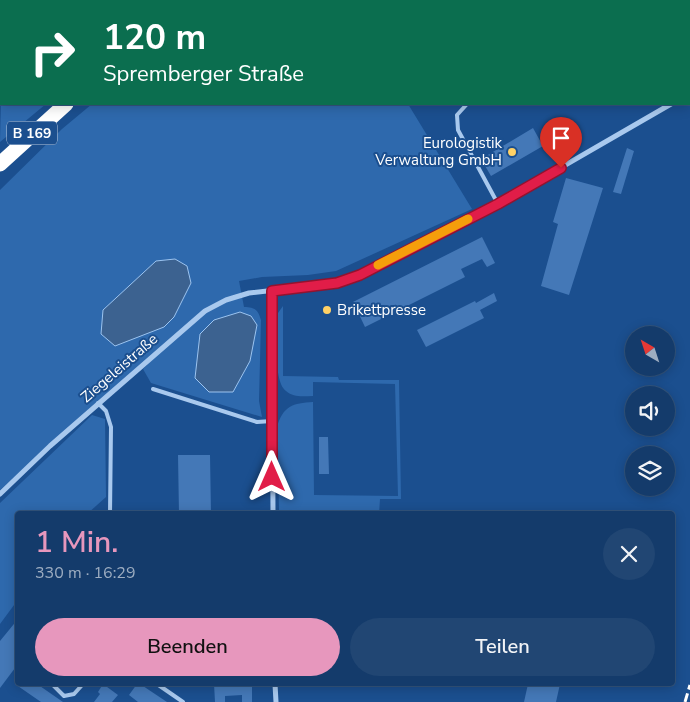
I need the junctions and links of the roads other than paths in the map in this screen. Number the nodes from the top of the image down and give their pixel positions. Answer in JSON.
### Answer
{"nodes":[{"id":1,"x":65,"y":105,"type":"edge"},
{"id":2,"x":466,"y":105,"type":"edge"},
{"id":3,"x":669,"y":105,"type":"edge"},
{"id":4,"x":0,"y":164,"type":"edge"},
{"id":5,"x":498,"y":204,"type":"junction"},
{"id":6,"x":272,"y":291,"type":"junction"},
{"id":7,"x":152,"y":389,"type":"dead end"},
{"id":8,"x":98,"y":403,"type":"junction"},
{"id":9,"x":272,"y":421,"type":"junction"},
{"id":10,"x":0,"y":494,"type":"edge"},
{"id":11,"x":110,"y":511,"type":"edge"},
{"id":12,"x":273,"y":511,"type":"edge"},
{"id":13,"x":54,"y":686,"type":"edge"},
{"id":14,"x":81,"y":686,"type":"edge"},
{"id":15,"x":160,"y":686,"type":"edge"},
{"id":16,"x":275,"y":686,"type":"edge"},
{"id":17,"x":183,"y":702,"type":"edge"},
{"id":18,"x":276,"y":702,"type":"edge"}],
"edges":[{"from":1,"to":4,"type":"highway","number":"B 169"},
{"from":2,"to":5,"type":"lane"},
{"from":3,"to":5,"type":"street","name":"Ziegeleistraße"},
{"from":5,"to":6,"type":"street","name":"Ziegeleistraße"},
{"from":6,"to":8,"type":"street","name":"Ziegeleistraße"},
{"from":6,"to":9,"type":"street"},
{"from":7,"to":9,"type":"lane"},
{"from":8,"to":10,"type":"street","name":"Ziegeleistraße"},
{"from":8,"to":11,"type":"lane"},
{"from":9,"to":12,"type":"street"},
{"from":13,"to":14,"type":"lane"},
{"from":15,"to":17,"type":"lane"},
{"from":16,"to":18,"type":"street"}]}
